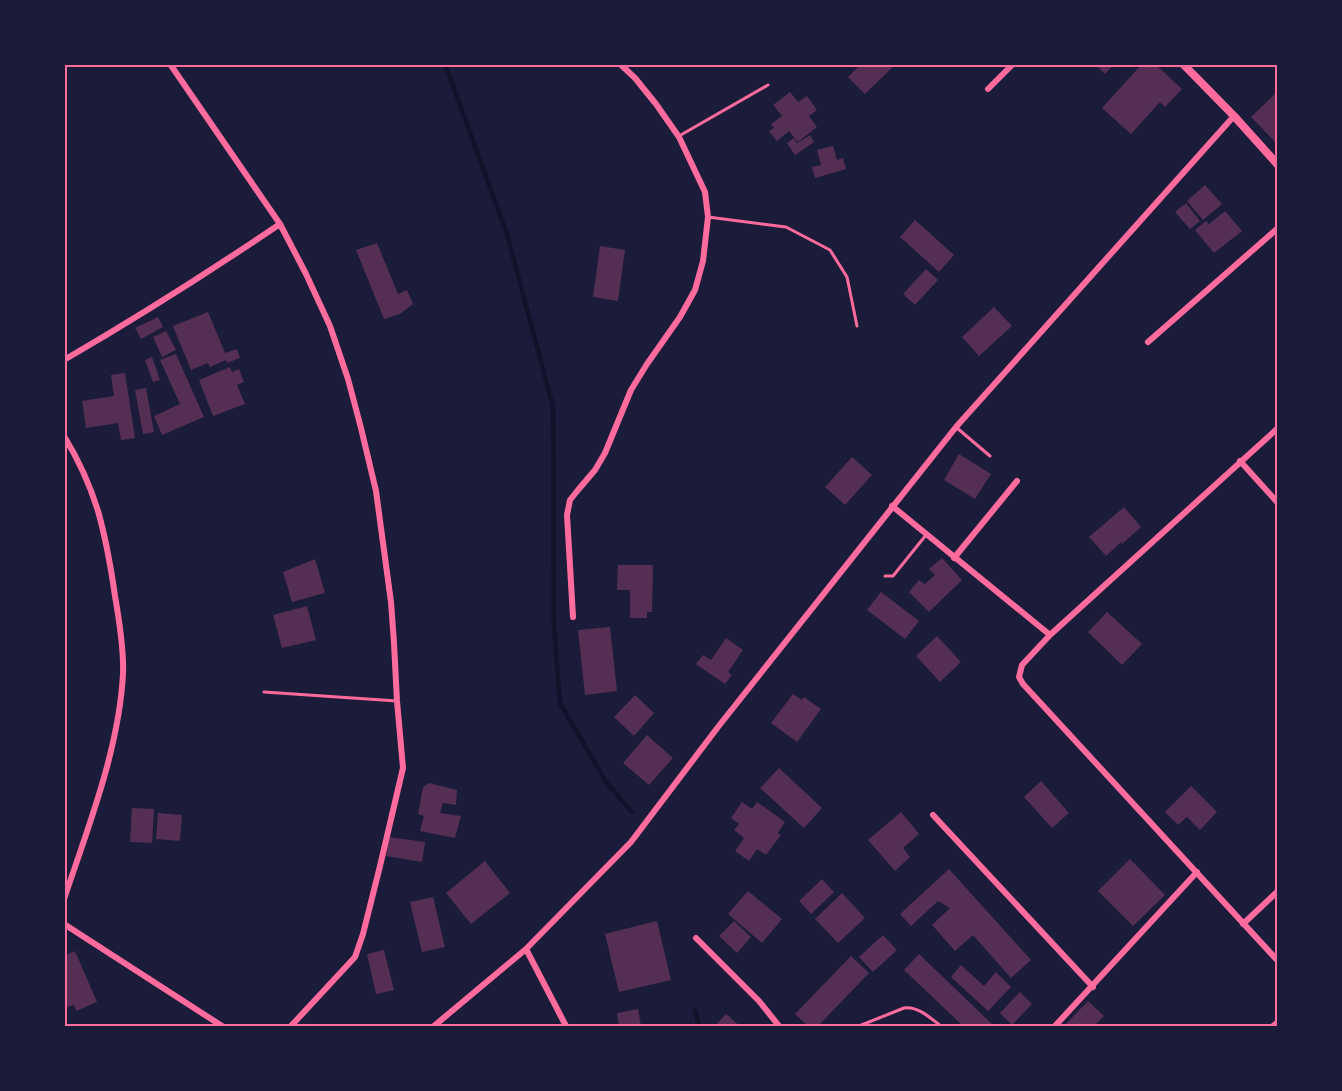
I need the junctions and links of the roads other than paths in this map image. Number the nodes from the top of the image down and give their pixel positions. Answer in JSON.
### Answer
{"nodes":[{"id":1,"x":170,"y":64,"type":"edge"},
{"id":2,"x":620,"y":64,"type":"edge"},
{"id":3,"x":1013,"y":64,"type":"edge"},
{"id":4,"x":1184,"y":64,"type":"edge"},
{"id":5,"x":768,"y":85,"type":"dead end"},
{"id":6,"x":988,"y":89,"type":"dead end"},
{"id":7,"x":1234,"y":116,"type":"junction"},
{"id":8,"x":679,"y":137,"type":"junction"},
{"id":9,"x":1278,"y":165,"type":"edge"},
{"id":10,"x":708,"y":217,"type":"junction"},
{"id":11,"x":280,"y":224,"type":"junction"},
{"id":12,"x":1278,"y":228,"type":"edge"},
{"id":13,"x":856,"y":326,"type":"dead end"},
{"id":14,"x":1148,"y":342,"type":"dead end"},
{"id":15,"x":64,"y":360,"type":"edge"},
{"id":16,"x":956,"y":427,"type":"junction"},
{"id":17,"x":1278,"y":428,"type":"edge"},
{"id":18,"x":64,"y":436,"type":"edge"},
{"id":19,"x":990,"y":456,"type":"dead end"},
{"id":20,"x":1240,"y":461,"type":"junction"},
{"id":21,"x":1017,"y":481,"type":"dead end"},
{"id":22,"x":1278,"y":503,"type":"edge"},
{"id":23,"x":892,"y":506,"type":"junction"},
{"id":24,"x":926,"y":535,"type":"junction"},
{"id":25,"x":954,"y":558,"type":"junction"},
{"id":26,"x":885,"y":576,"type":"dead end"},
{"id":27,"x":573,"y":617,"type":"dead end"},
{"id":28,"x":1050,"y":635,"type":"junction"},
{"id":29,"x":264,"y":692,"type":"dead end"},
{"id":30,"x":397,"y":701,"type":"junction"},
{"id":31,"x":933,"y":815,"type":"dead end"},
{"id":32,"x":1197,"y":872,"type":"junction"},
{"id":33,"x":1278,"y":891,"type":"edge"},
{"id":34,"x":64,"y":899,"type":"edge"},
{"id":35,"x":64,"y":924,"type":"edge"},
{"id":36,"x":1244,"y":924,"type":"junction"},
{"id":37,"x":696,"y":939,"type":"dead end"},
{"id":38,"x":525,"y":949,"type":"junction"},
{"id":39,"x":1278,"y":961,"type":"edge"},
{"id":40,"x":1093,"y":987,"type":"junction"},
{"id":41,"x":1278,"y":1022,"type":"edge"},
{"id":42,"x":222,"y":1026,"type":"edge"},
{"id":43,"x":291,"y":1026,"type":"edge"},
{"id":44,"x":434,"y":1026,"type":"edge"},
{"id":45,"x":567,"y":1026,"type":"edge"},
{"id":46,"x":779,"y":1026,"type":"edge"},
{"id":47,"x":859,"y":1026,"type":"edge"},
{"id":48,"x":941,"y":1026,"type":"edge"},
{"id":49,"x":1055,"y":1026,"type":"edge"},
{"id":50,"x":1273,"y":1026,"type":"edge"}],
"edges":[{"from":1,"to":11,"type":"street"},
{"from":2,"to":8,"type":"street"},
{"from":3,"to":6,"type":"street"},
{"from":4,"to":7,"type":"street"},
{"from":5,"to":8,"type":"lane"},
{"from":7,"to":9,"type":"street"},
{"from":7,"to":16,"type":"street"},
{"from":8,"to":10,"type":"street"},
{"from":10,"to":13,"type":"lane"},
{"from":10,"to":27,"type":"street"},
{"from":11,"to":15,"type":"street"},
{"from":11,"to":30,"type":"street"},
{"from":12,"to":14,"type":"street"},
{"from":16,"to":19,"type":"lane"},
{"from":16,"to":23,"type":"street"},
{"from":17,"to":20,"type":"street"},
{"from":18,"to":34,"type":"street"},
{"from":20,"to":22,"type":"street"},
{"from":20,"to":28,"type":"street"},
{"from":21,"to":25,"type":"street"},
{"from":23,"to":24,"type":"street"},
{"from":23,"to":38,"type":"street"},
{"from":24,"to":25,"type":"street"},
{"from":24,"to":26,"type":"lane"},
{"from":25,"to":28,"type":"street"},
{"from":28,"to":32,"type":"street"},
{"from":29,"to":30,"type":"lane"},
{"from":30,"to":43,"type":"street"},
{"from":31,"to":40,"type":"street"},
{"from":32,"to":36,"type":"street"},
{"from":32,"to":40,"type":"street"},
{"from":33,"to":36,"type":"street"},
{"from":35,"to":42,"type":"street"},
{"from":36,"to":39,"type":"street"},
{"from":37,"to":46,"type":"street"},
{"from":38,"to":44,"type":"street"},
{"from":38,"to":45,"type":"street"},
{"from":40,"to":49,"type":"street"},
{"from":41,"to":50,"type":"street"},
{"from":47,"to":48,"type":"lane"}]}
